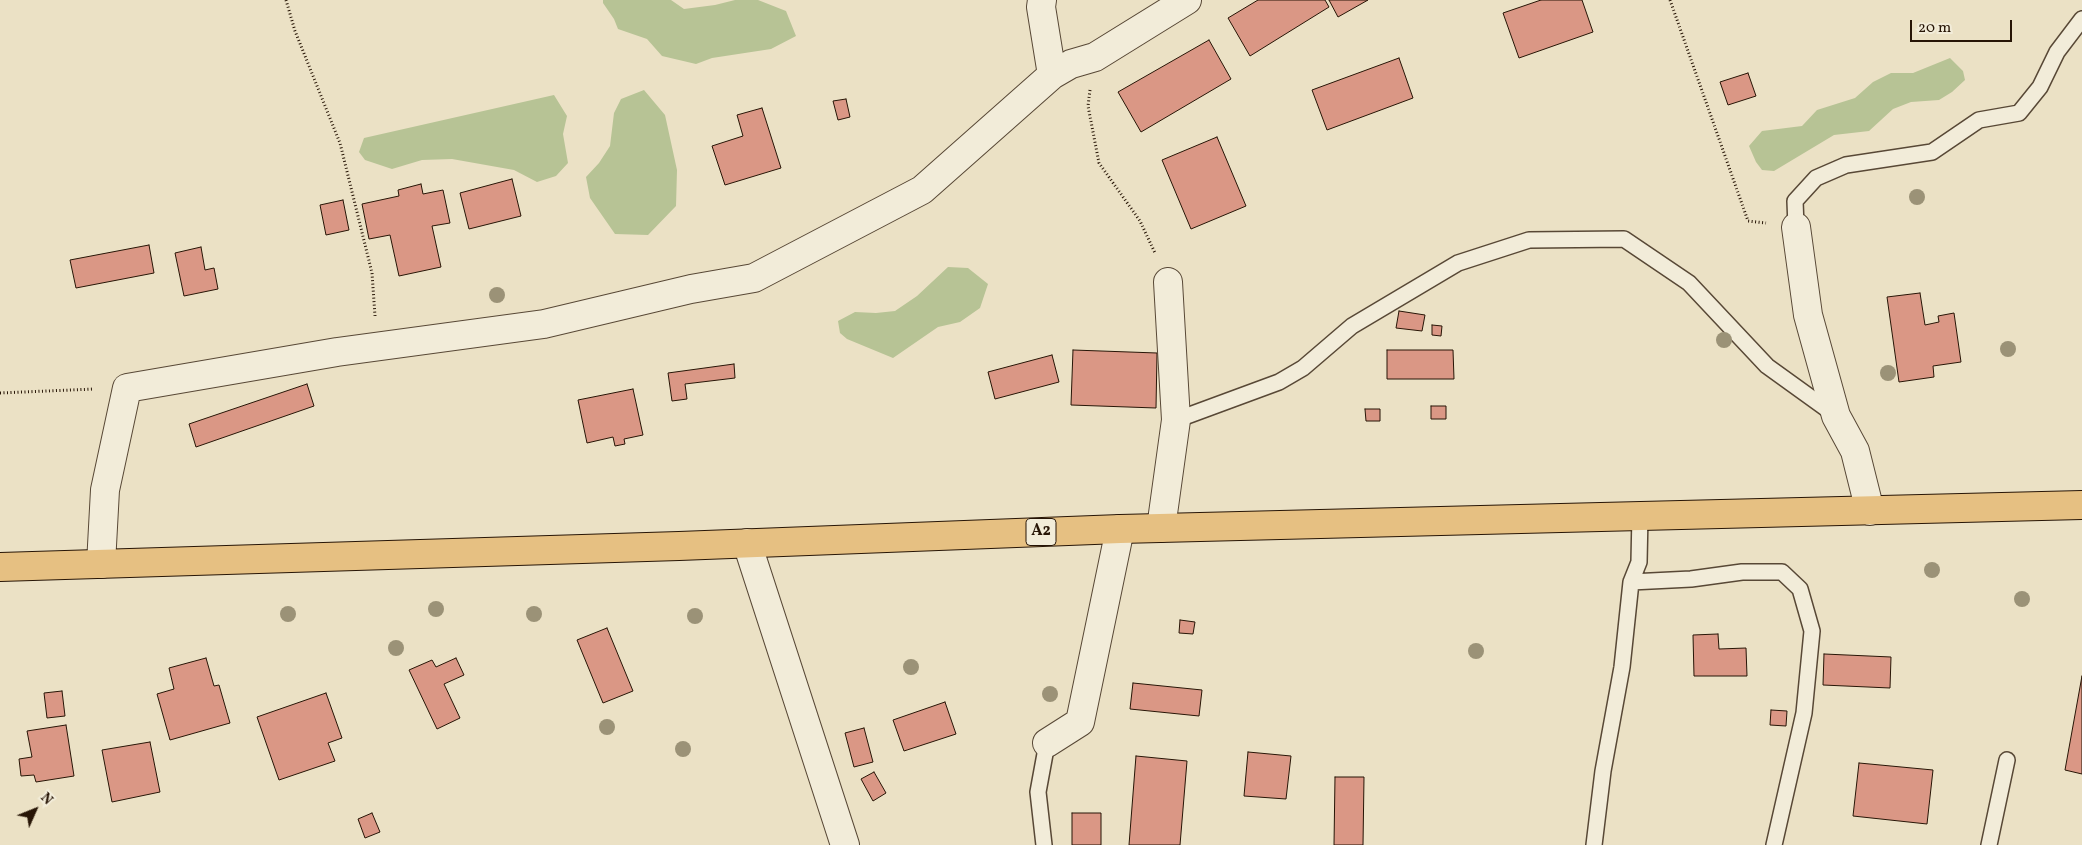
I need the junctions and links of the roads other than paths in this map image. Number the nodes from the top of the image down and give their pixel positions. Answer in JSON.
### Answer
{"nodes":[{"id":1,"x":1042,"y":0,"type":"edge"},
{"id":2,"x":1188,"y":0,"type":"edge"},
{"id":3,"x":2082,"y":19,"type":"edge"},
{"id":4,"x":1052,"y":75,"type":"junction"},
{"id":5,"x":1796,"y":227,"type":"joint"},
{"id":6,"x":1168,"y":282,"type":"road end"},
{"id":7,"x":1836,"y":416,"type":"junction"},
{"id":8,"x":1176,"y":420,"type":"junction"},
{"id":9,"x":2082,"y":505,"type":"edge"},
{"id":10,"x":1870,"y":511,"type":"junction"},
{"id":11,"x":1640,"y":515,"type":"junction"},
{"id":12,"x":1161,"y":528,"type":"junction"},
{"id":13,"x":1120,"y":529,"type":"junction"},
{"id":14,"x":746,"y":543,"type":"junction"},
{"id":15,"x":101,"y":564,"type":"junction"},
{"id":16,"x":0,"y":567,"type":"edge"},
{"id":17,"x":1631,"y":582,"type":"junction"},
{"id":18,"x":1048,"y":743,"type":"joint"},
{"id":19,"x":2007,"y":760,"type":"dead end"},
{"id":20,"x":845,"y":845,"type":"edge"},
{"id":21,"x":1044,"y":845,"type":"edge"},
{"id":22,"x":1594,"y":845,"type":"edge"},
{"id":23,"x":1774,"y":845,"type":"edge"},
{"id":24,"x":1989,"y":845,"type":"edge"}],
"edges":[{"from":1,"to":4,"type":"street"},
{"from":2,"to":4,"type":"street"},
{"from":3,"to":5,"type":"lane"},
{"from":4,"to":15,"type":"street"},
{"from":5,"to":7,"type":"street"},
{"from":6,"to":8,"type":"street"},
{"from":7,"to":8,"type":"lane"},
{"from":7,"to":10,"type":"street"},
{"from":8,"to":12,"type":"street"},
{"from":9,"to":10,"type":"main road","number":"A2"},
{"from":10,"to":11,"type":"main road","number":"A2"},
{"from":11,"to":12,"type":"main road","number":"A2"},
{"from":11,"to":17,"type":"lane"},
{"from":12,"to":13,"type":"main road","number":"A2"},
{"from":13,"to":14,"type":"main road","number":"A2"},
{"from":13,"to":18,"type":"street"},
{"from":14,"to":15,"type":"main road","number":"A2"},
{"from":14,"to":20,"type":"street"},
{"from":15,"to":16,"type":"main road","number":"A2"},
{"from":17,"to":22,"type":"lane"},
{"from":17,"to":23,"type":"lane"},
{"from":18,"to":21,"type":"lane"},
{"from":19,"to":24,"type":"lane"}]}
